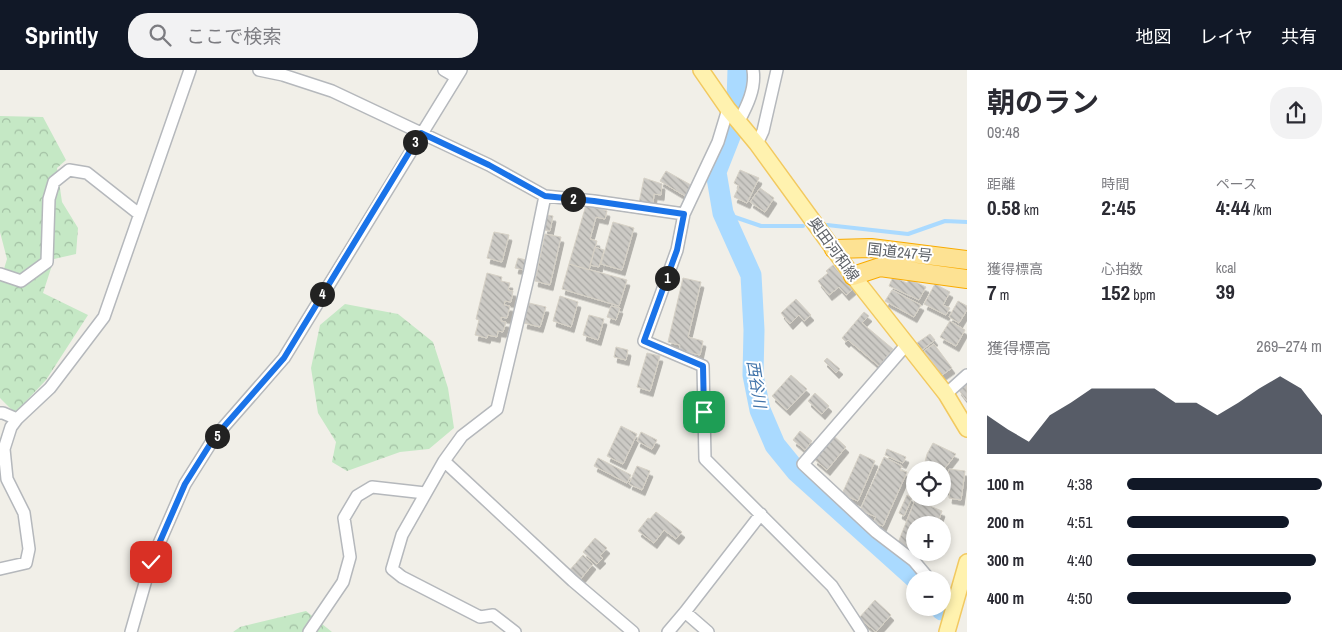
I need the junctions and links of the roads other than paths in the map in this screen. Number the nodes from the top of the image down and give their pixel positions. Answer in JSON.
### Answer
{"nodes":[{"id":1,"x":190,"y":70,"type":"edge"},
{"id":2,"x":258,"y":70,"type":"edge"},
{"id":3,"x":444,"y":70,"type":"edge"},
{"id":4,"x":701,"y":70,"type":"edge"},
{"id":5,"x":753,"y":70,"type":"edge"},
{"id":6,"x":777,"y":70,"type":"edge"},
{"id":7,"x":284,"y":72,"type":"edge"},
{"id":8,"x":459,"y":74,"type":"edge"},
{"id":9,"x":728,"y":108,"type":"junction"},
{"id":10,"x":743,"y":126,"type":"junction"},
{"id":11,"x":421,"y":133,"type":"junction"},
{"id":12,"x":757,"y":144,"type":"junction"},
{"id":13,"x":545,"y":196,"type":"junction"},
{"id":14,"x":139,"y":214,"type":"junction"},
{"id":15,"x":684,"y":214,"type":"junction"},
{"id":16,"x":834,"y":248,"type":"junction"},
{"id":17,"x":967,"y":260,"type":"edge"},
{"id":18,"x":0,"y":274,"type":"edge"},
{"id":19,"x":853,"y":276,"type":"junction"},
{"id":20,"x":967,"y":279,"type":"edge"},
{"id":21,"x":907,"y":344,"type":"junction"},
{"id":22,"x":967,"y":375,"type":"edge"},
{"id":23,"x":946,"y":394,"type":"junction"},
{"id":24,"x":0,"y":413,"type":"edge"},
{"id":25,"x":17,"y":419,"type":"junction"},
{"id":26,"x":967,"y":429,"type":"edge"},
{"id":27,"x":444,"y":461,"type":"junction"},
{"id":28,"x":425,"y":493,"type":"junction"},
{"id":29,"x":761,"y":514,"type":"junction"},
{"id":30,"x":967,"y":562,"type":"edge"},
{"id":31,"x":0,"y":569,"type":"edge"},
{"id":32,"x":922,"y":571,"type":"edge"},
{"id":33,"x":951,"y":607,"type":"edge"},
{"id":34,"x":953,"y":609,"type":"junction"},
{"id":35,"x":686,"y":612,"type":"junction"},
{"id":36,"x":131,"y":632,"type":"edge"},
{"id":37,"x":309,"y":632,"type":"edge"},
{"id":38,"x":515,"y":632,"type":"edge"},
{"id":39,"x":633,"y":632,"type":"edge"},
{"id":40,"x":668,"y":632,"type":"edge"},
{"id":41,"x":708,"y":632,"type":"edge"},
{"id":42,"x":862,"y":632,"type":"edge"},
{"id":43,"x":947,"y":632,"type":"edge"}],
"edges":[{"from":1,"to":14,"type":"street"},
{"from":2,"to":7,"type":"street"},
{"from":3,"to":8,"type":"street"},
{"from":4,"to":9,"type":"main road","name":"奥田河和線"},
{"from":5,"to":10,"type":"street"},
{"from":6,"to":12,"type":"street"},
{"from":7,"to":11,"type":"street"},
{"from":8,"to":11,"type":"street"},
{"from":9,"to":10,"type":"main road","name":"奥田河和線"},
{"from":9,"to":15,"type":"street"},
{"from":10,"to":12,"type":"main road","name":"奥田河和線"},
{"from":11,"to":13,"type":"street"},
{"from":11,"to":36,"type":"street"},
{"from":12,"to":16,"type":"main road","name":"奥田河和線"},
{"from":13,"to":15,"type":"street"},
{"from":13,"to":27,"type":"street"},
{"from":14,"to":18,"type":"street"},
{"from":14,"to":25,"type":"street"},
{"from":15,"to":29,"type":"street"},
{"from":16,"to":17,"type":"highway","name":"国道247号"},
{"from":16,"to":19,"type":"main road","name":"奥田河和線"},
{"from":19,"to":20,"type":"highway","name":"国道247号"},
{"from":19,"to":21,"type":"main road","name":"奥田河和線"},
{"from":21,"to":23,"type":"main road","name":"奥田河和線"},
{"from":21,"to":32,"type":"street"},
{"from":22,"to":23,"type":"street"},
{"from":23,"to":26,"type":"main road","name":"奥田河和線"},
{"from":24,"to":25,"type":"street"},
{"from":25,"to":31,"type":"street"},
{"from":27,"to":28,"type":"street"},
{"from":27,"to":39,"type":"street"},
{"from":28,"to":37,"type":"street"},
{"from":28,"to":38,"type":"street"},
{"from":29,"to":35,"type":"street"},
{"from":29,"to":42,"type":"street"},
{"from":30,"to":34,"type":"main road"},
{"from":33,"to":34,"type":"street"},
{"from":34,"to":43,"type":"main road"},
{"from":35,"to":40,"type":"street"},
{"from":35,"to":41,"type":"street"}]}
